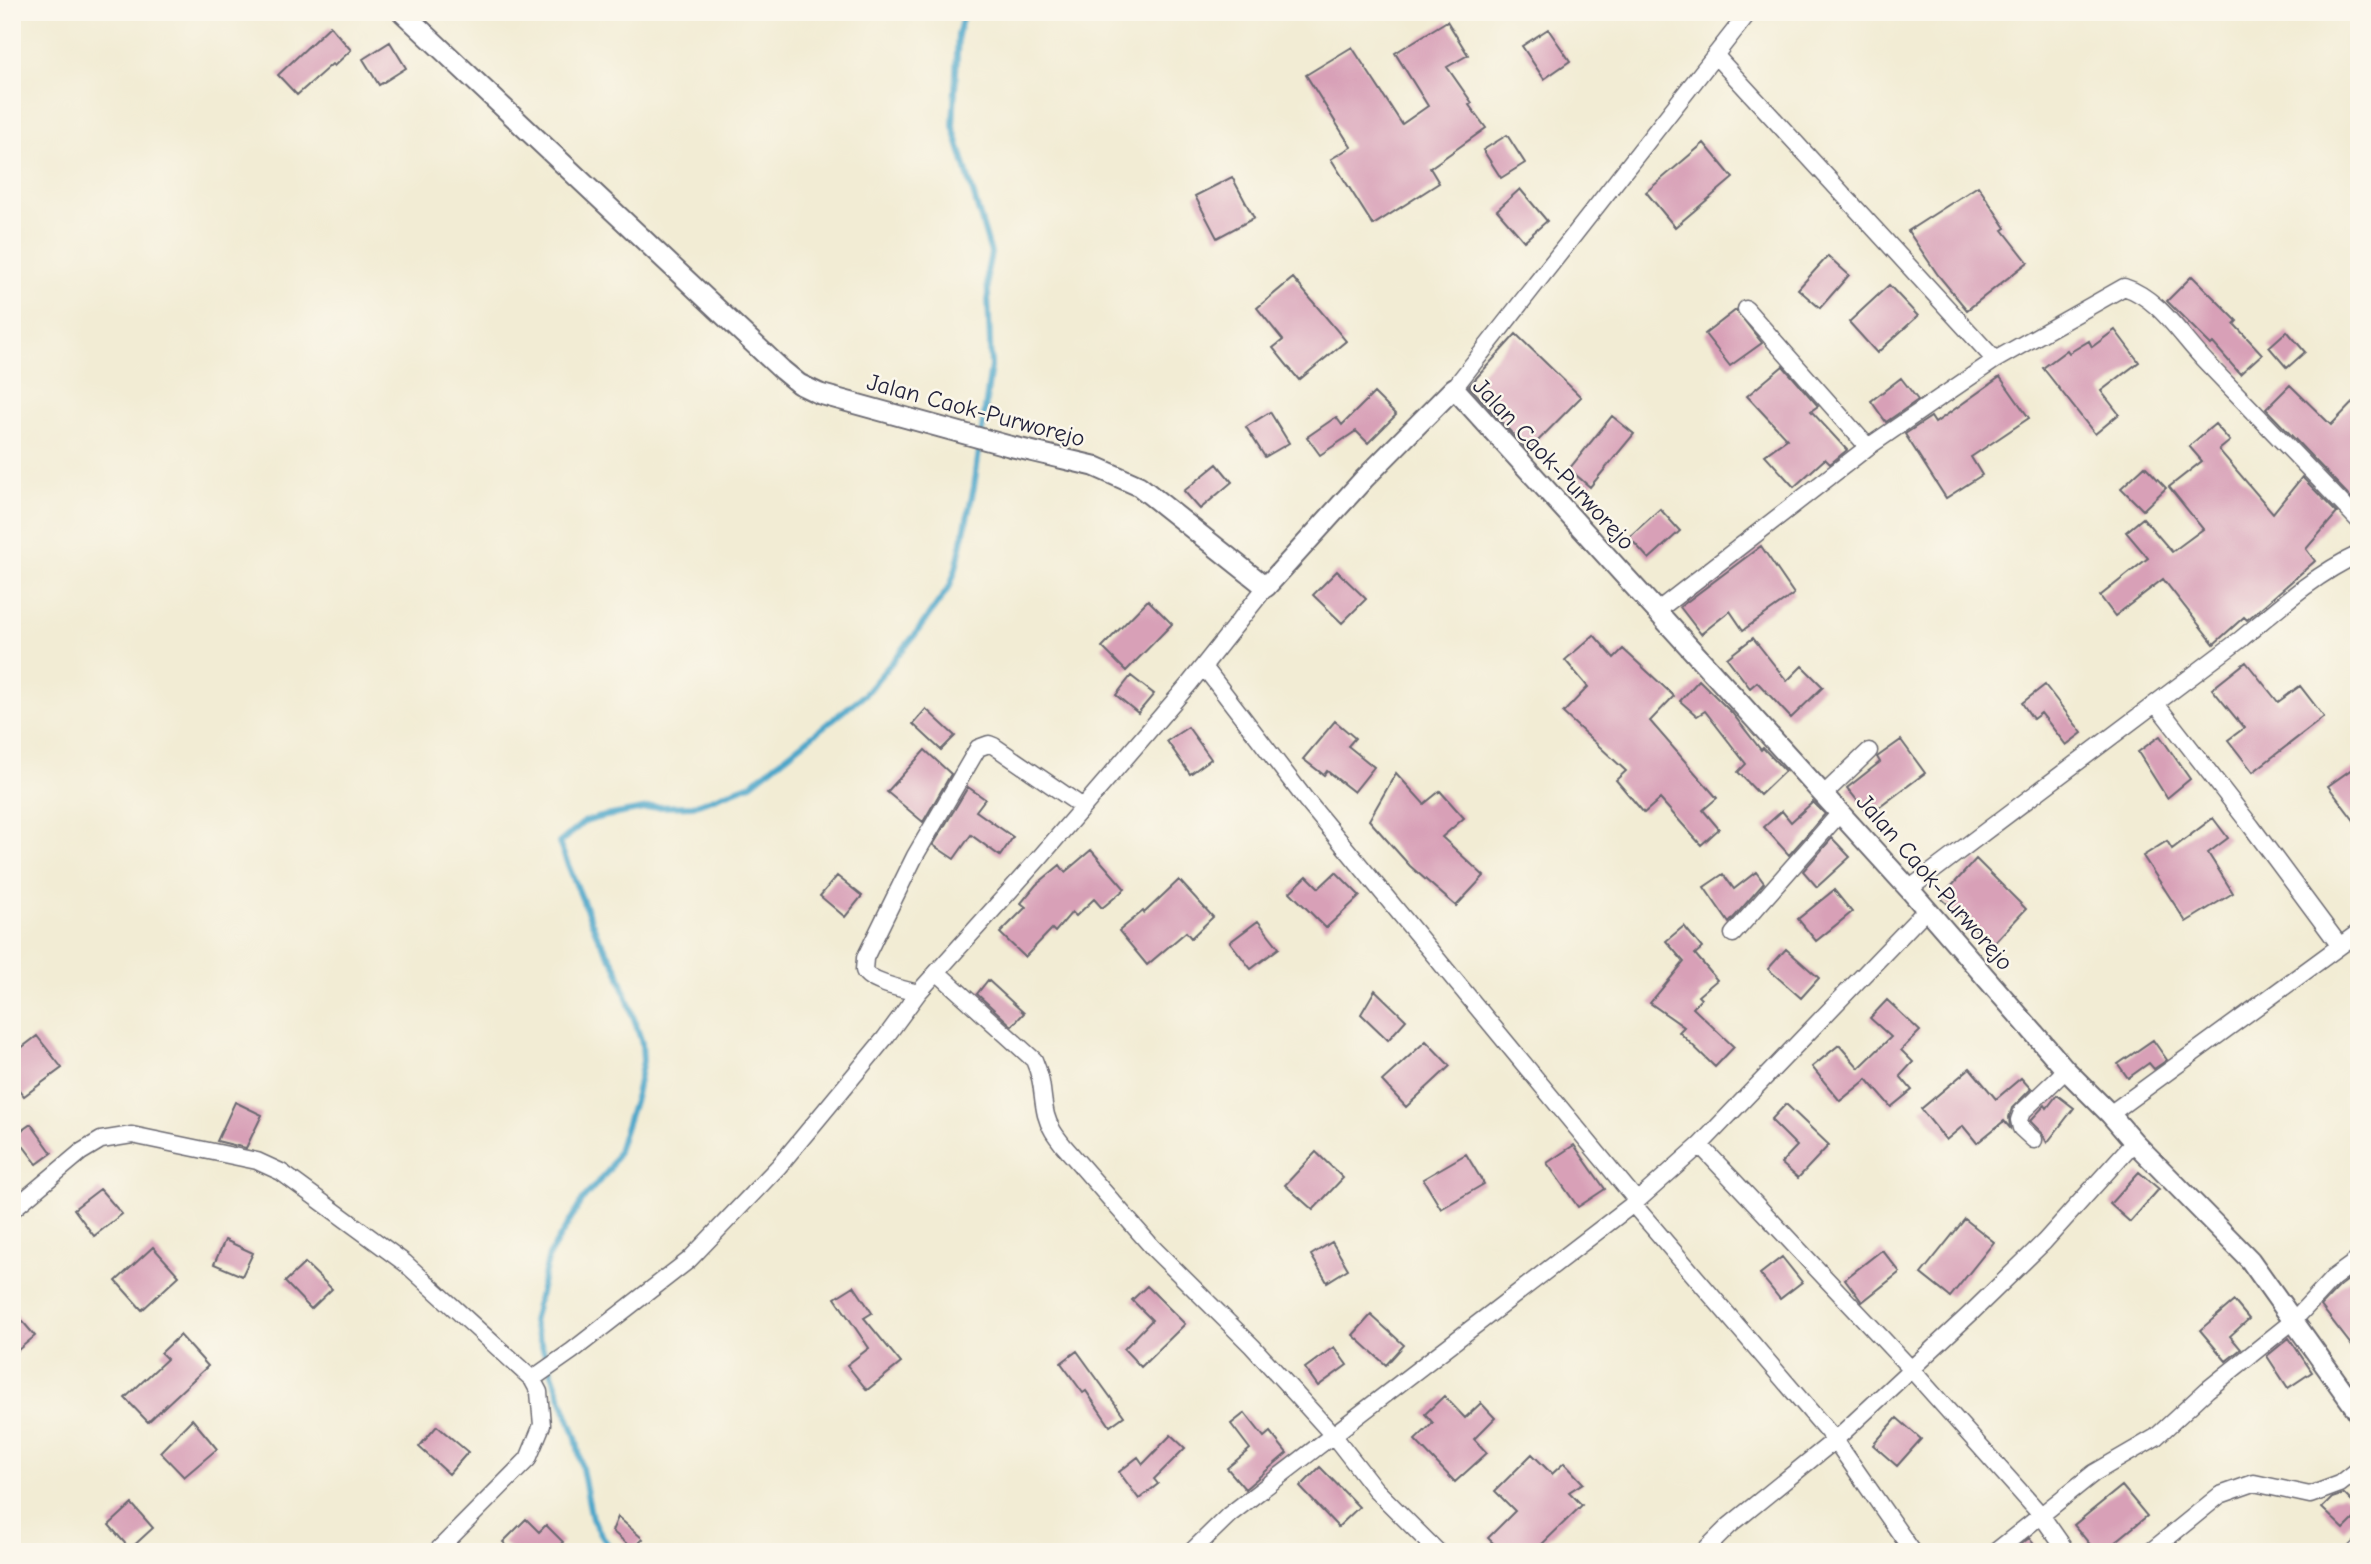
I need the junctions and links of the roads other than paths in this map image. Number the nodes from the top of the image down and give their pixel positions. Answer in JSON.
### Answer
{"nodes":[{"id":1,"x":402,"y":12,"type":"edge"},
{"id":2,"x":1749,"y":12,"type":"edge"},
{"id":3,"x":1715,"y":55,"type":"junction"},
{"id":4,"x":1746,"y":309,"type":"dead end"},
{"id":5,"x":1996,"y":360,"type":"junction"},
{"id":6,"x":1454,"y":388,"type":"junction"},
{"id":7,"x":1868,"y":447,"type":"junction"},
{"id":8,"x":2359,"y":521,"type":"edge"},
{"id":9,"x":2359,"y":554,"type":"edge"},
{"id":10,"x":1266,"y":587,"type":"junction"},
{"id":11,"x":1657,"y":611,"type":"junction"},
{"id":12,"x":1204,"y":667,"type":"junction"},
{"id":13,"x":2156,"y":704,"type":"junction"},
{"id":14,"x":1869,"y":751,"type":"dead end"},
{"id":15,"x":1824,"y":794,"type":"junction"},
{"id":16,"x":1083,"y":807,"type":"junction"},
{"id":17,"x":1840,"y":813,"type":"junction"},
{"id":18,"x":1909,"y":889,"type":"junction"},
{"id":19,"x":1927,"y":909,"type":"junction"},
{"id":20,"x":2359,"y":932,"type":"edge"},
{"id":21,"x":1733,"y":934,"type":"dead end"},
{"id":22,"x":2340,"y":946,"type":"junction"},
{"id":23,"x":937,"y":972,"type":"junction"},
{"id":24,"x":918,"y":993,"type":"junction"},
{"id":25,"x":2066,"y":1070,"type":"junction"},
{"id":26,"x":2110,"y":1114,"type":"junction"},
{"id":27,"x":2034,"y":1140,"type":"dead end"},
{"id":28,"x":2134,"y":1142,"type":"junction"},
{"id":29,"x":1700,"y":1145,"type":"junction"},
{"id":30,"x":1635,"y":1203,"type":"junction"},
{"id":31,"x":12,"y":1210,"type":"edge"},
{"id":32,"x":2359,"y":1259,"type":"edge"},
{"id":33,"x":2293,"y":1321,"type":"junction"},
{"id":34,"x":1911,"y":1369,"type":"junction"},
{"id":35,"x":538,"y":1374,"type":"junction"},
{"id":36,"x":2359,"y":1413,"type":"edge"},
{"id":37,"x":1333,"y":1435,"type":"junction"},
{"id":38,"x":1835,"y":1440,"type":"junction"},
{"id":39,"x":2359,"y":1469,"type":"edge"},
{"id":40,"x":2041,"y":1515,"type":"junction"},
{"id":41,"x":2359,"y":1548,"type":"edge"},
{"id":42,"x":436,"y":1552,"type":"edge"},
{"id":43,"x":1191,"y":1552,"type":"edge"},
{"id":44,"x":1438,"y":1552,"type":"edge"},
{"id":45,"x":1703,"y":1552,"type":"edge"},
{"id":46,"x":1913,"y":1552,"type":"edge"},
{"id":47,"x":1995,"y":1552,"type":"edge"},
{"id":48,"x":2067,"y":1552,"type":"edge"},
{"id":49,"x":2150,"y":1552,"type":"edge"},
{"id":50,"x":2355,"y":1552,"type":"edge"}],
"edges":[{"from":1,"to":10,"type":"street","name":"Jalan Caok-Purworejo"},
{"from":2,"to":3,"type":"street"},
{"from":3,"to":5,"type":"street"},
{"from":3,"to":6,"type":"street"},
{"from":4,"to":7,"type":"street"},
{"from":5,"to":7,"type":"street"},
{"from":5,"to":8,"type":"street"},
{"from":6,"to":10,"type":"street","name":"Jalan Caok-Purworejo"},
{"from":6,"to":11,"type":"street","name":"Jalan Caok-Purworejo"},
{"from":7,"to":11,"type":"street"},
{"from":9,"to":13,"type":"street"},
{"from":10,"to":12,"type":"street"},
{"from":11,"to":15,"type":"street","name":"Jalan Caok-Purworejo"},
{"from":12,"to":16,"type":"street"},
{"from":12,"to":30,"type":"street"},
{"from":13,"to":18,"type":"street"},
{"from":13,"to":22,"type":"street"},
{"from":14,"to":15,"type":"street"},
{"from":15,"to":17,"type":"street","name":"Jalan Caok-Purworejo"},
{"from":16,"to":23,"type":"street"},
{"from":16,"to":24,"type":"street"},
{"from":17,"to":18,"type":"street","name":"Jalan Caok-Purworejo"},
{"from":17,"to":21,"type":"street"},
{"from":18,"to":19,"type":"street","name":"Jalan Caok-Purworejo"},
{"from":19,"to":25,"type":"street","name":"Jalan Caok-Purworejo"},
{"from":19,"to":29,"type":"street"},
{"from":20,"to":22,"type":"street"},
{"from":22,"to":26,"type":"street"},
{"from":23,"to":24,"type":"street"},
{"from":23,"to":37,"type":"street"},
{"from":24,"to":35,"type":"street"},
{"from":25,"to":26,"type":"street","name":"Jalan Caok-Purworejo"},
{"from":25,"to":27,"type":"street"},
{"from":26,"to":28,"type":"street","name":"Jalan Caok-Purworejo"},
{"from":28,"to":33,"type":"street","name":"Jalan Caok-Purworejo"},
{"from":28,"to":34,"type":"street"},
{"from":29,"to":30,"type":"street"},
{"from":29,"to":34,"type":"street"},
{"from":30,"to":37,"type":"street"},
{"from":30,"to":38,"type":"street"},
{"from":31,"to":35,"type":"street"},
{"from":32,"to":33,"type":"street"},
{"from":33,"to":36,"type":"street","name":"Jalan Caok-Purworejo"},
{"from":33,"to":40,"type":"street"},
{"from":34,"to":38,"type":"street"},
{"from":34,"to":40,"type":"street"},
{"from":35,"to":42,"type":"street"},
{"from":37,"to":43,"type":"street"},
{"from":37,"to":44,"type":"street"},
{"from":38,"to":45,"type":"street"},
{"from":38,"to":46,"type":"street"},
{"from":39,"to":49,"type":"street"},
{"from":40,"to":47,"type":"street"},
{"from":40,"to":48,"type":"street"},
{"from":41,"to":50,"type":"street"}]}
